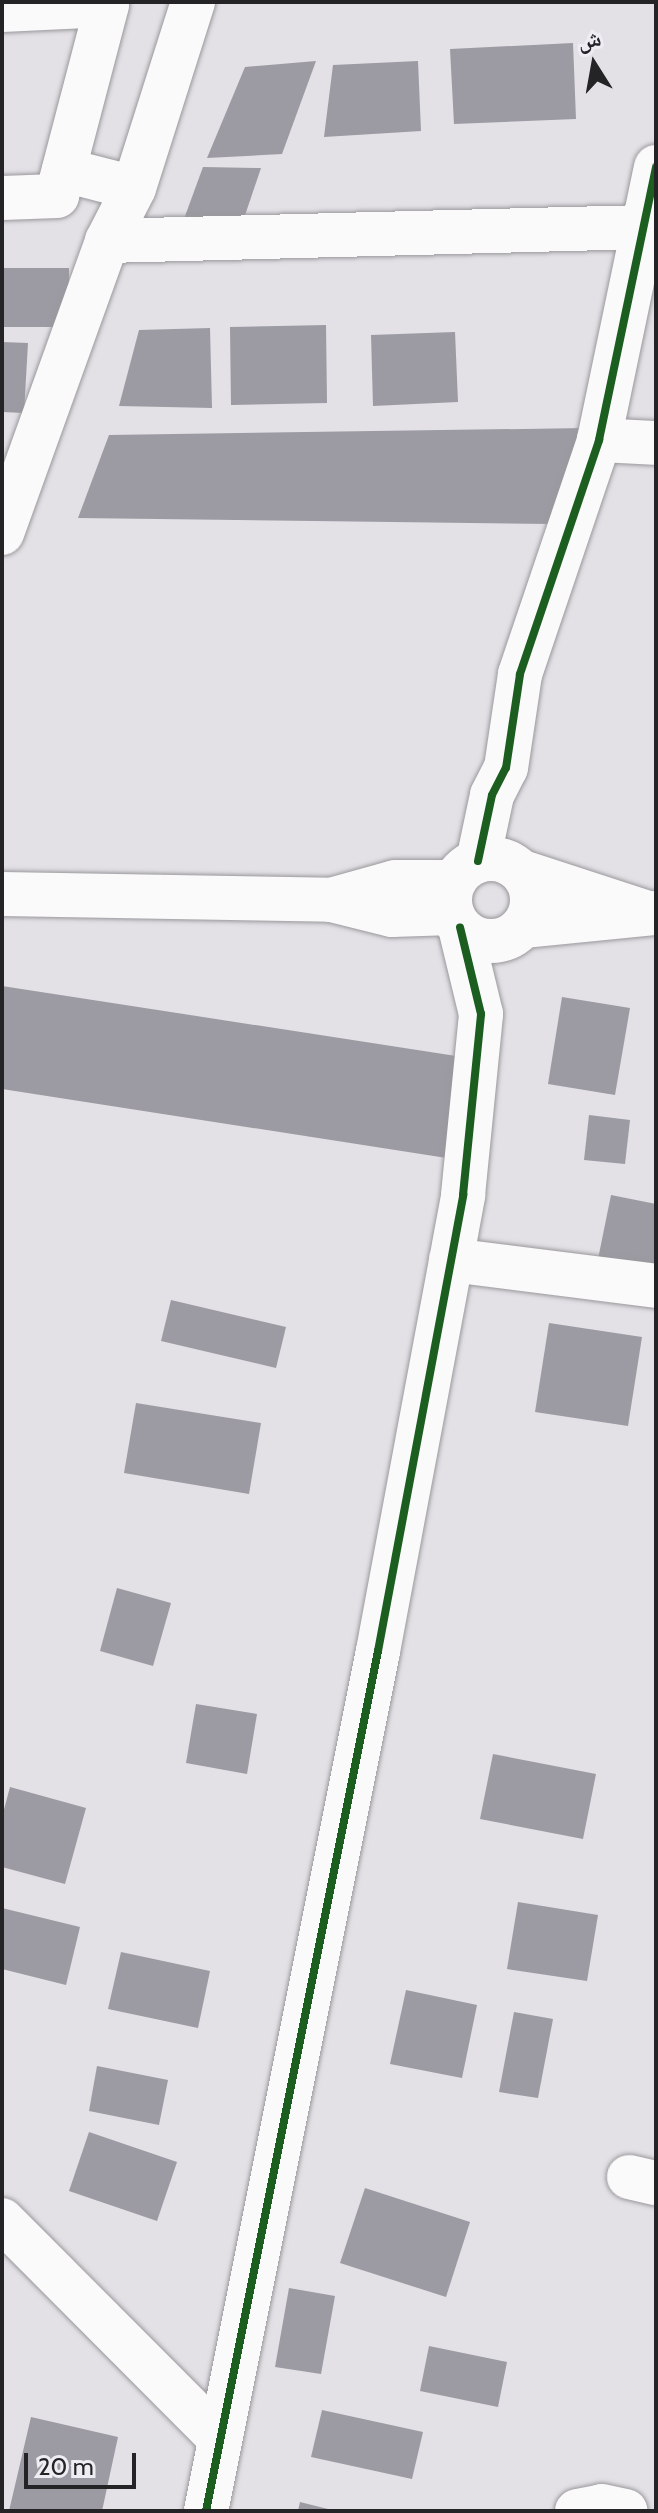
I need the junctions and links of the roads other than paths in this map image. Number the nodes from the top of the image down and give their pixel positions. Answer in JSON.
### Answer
{"nodes":[{"id":1,"x":193,"y":2,"type":"edge"},
{"id":2,"x":2,"y":10,"type":"edge"},
{"id":3,"x":656,"y":167,"type":"edge"},
{"id":4,"x":64,"y":170,"type":"junction"},
{"id":5,"x":134,"y":188,"type":"junction"},
{"id":6,"x":2,"y":198,"type":"edge"},
{"id":7,"x":644,"y":227,"type":"junction"},
{"id":8,"x":107,"y":241,"type":"junction"},
{"id":9,"x":599,"y":440,"type":"junction"},
{"id":10,"x":656,"y":443,"type":"edge"},
{"id":11,"x":2,"y":533,"type":"edge"},
{"id":12,"x":479,"y":886,"type":"junction"},
{"id":13,"x":2,"y":894,"type":"edge"},
{"id":14,"x":652,"y":913,"type":"edge"},
{"id":15,"x":521,"y":928,"type":"junction"},
{"id":16,"x":481,"y":1014,"type":"junction"},
{"id":17,"x":451,"y":1260,"type":"junction"},
{"id":18,"x":656,"y":1286,"type":"edge"},
{"id":19,"x":2,"y":2220,"type":"edge"},
{"id":20,"x":218,"y":2437,"type":"junction"},
{"id":21,"x":206,"y":2511,"type":"edge"},
{"id":22,"x":577,"y":2511,"type":"edge"},
{"id":23,"x":625,"y":2511,"type":"edge"}],
"edges":[{"from":1,"to":5,"type":"street"},
{"from":2,"to":4,"type":"street"},
{"from":3,"to":7,"type":"street"},
{"from":4,"to":5,"type":"street"},
{"from":4,"to":6,"type":"street"},
{"from":5,"to":8,"type":"street"},
{"from":7,"to":8,"type":"street"},
{"from":7,"to":9,"type":"street"},
{"from":8,"to":11,"type":"street"},
{"from":9,"to":10,"type":"street"},
{"from":9,"to":12,"type":"street"},
{"from":12,"to":13,"type":"street"},
{"from":12,"to":14,"type":"street"},
{"from":12,"to":15,"type":"street"},
{"from":12,"to":15,"type":"street"},
{"from":12,"to":16,"type":"street"},
{"from":14,"to":15,"type":"street"},
{"from":15,"to":16,"type":"street"},
{"from":16,"to":17,"type":"street"},
{"from":17,"to":18,"type":"street"},
{"from":17,"to":20,"type":"street"},
{"from":19,"to":20,"type":"street"},
{"from":20,"to":21,"type":"street"},
{"from":22,"to":23,"type":"street"}]}
